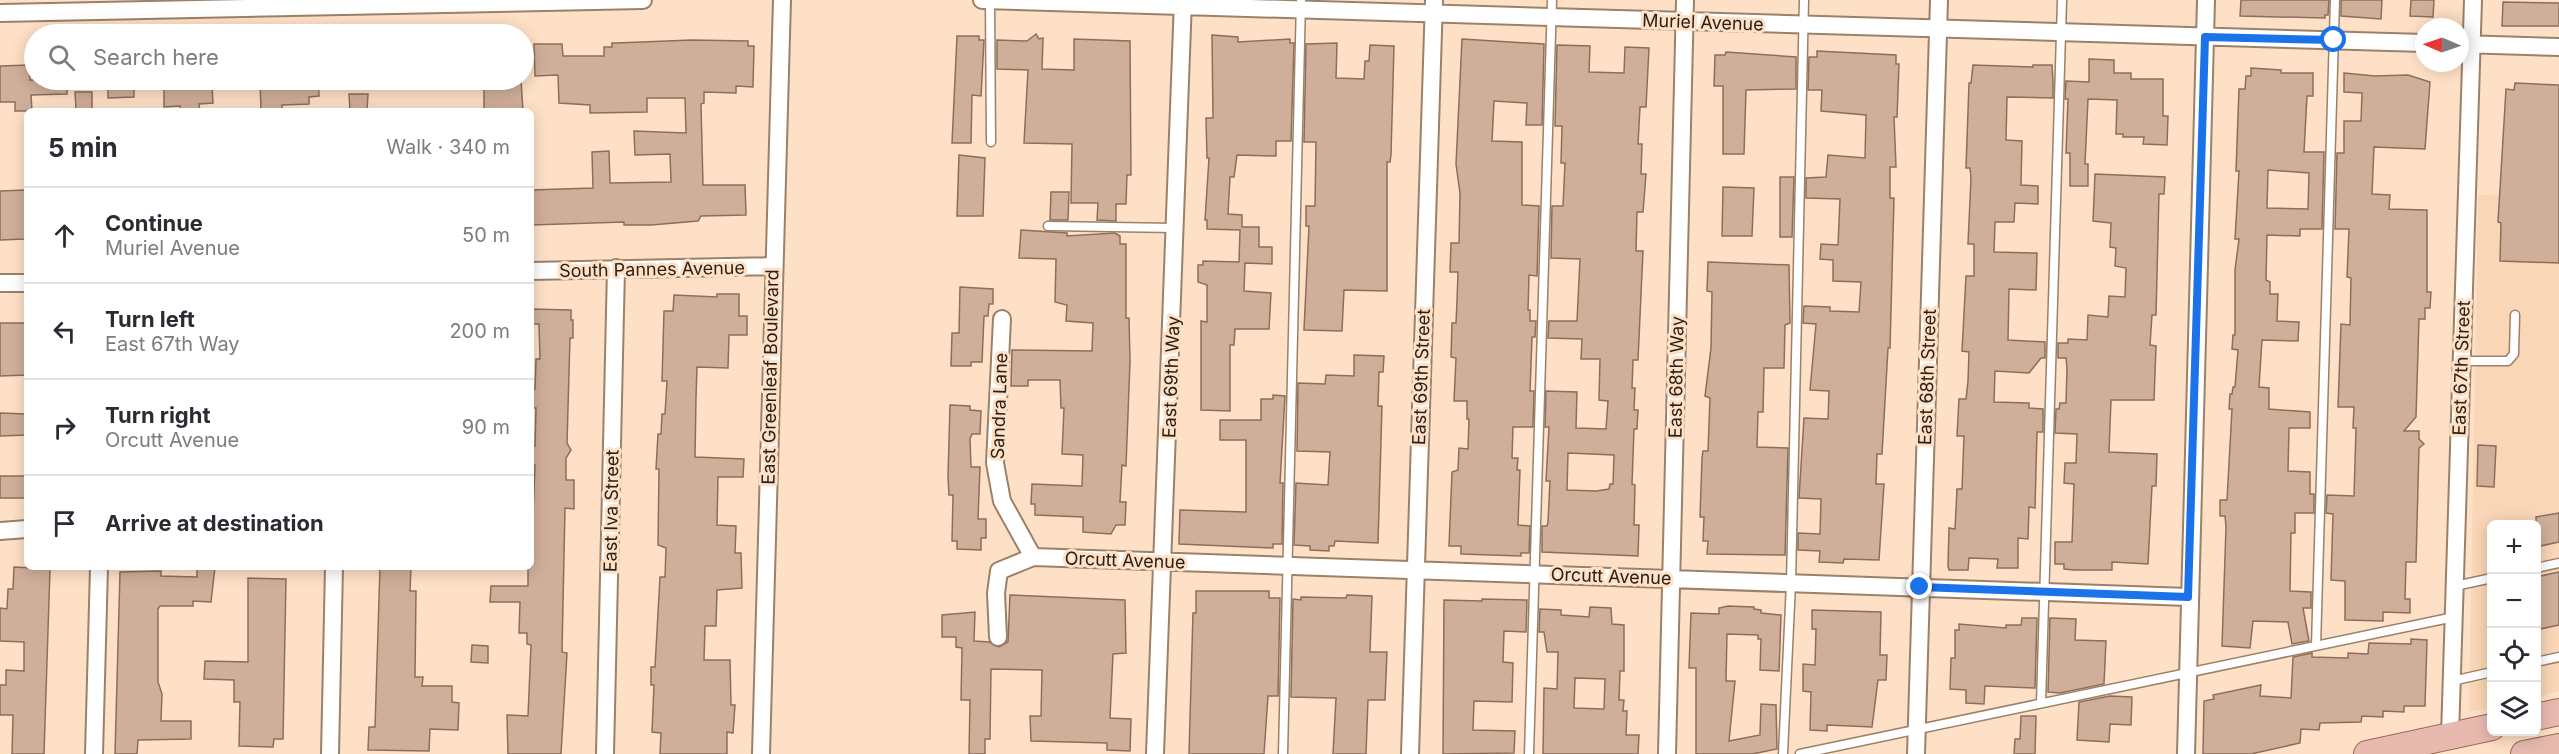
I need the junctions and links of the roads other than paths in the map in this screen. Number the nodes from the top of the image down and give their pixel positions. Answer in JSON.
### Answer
{"nodes":[{"id":1,"x":643,"y":0,"type":"edge"},
{"id":2,"x":782,"y":0,"type":"edge"},
{"id":3,"x":982,"y":0,"type":"edge"},
{"id":4,"x":990,"y":0,"type":"edge"},
{"id":5,"x":1685,"y":0,"type":"edge"},
{"id":6,"x":1804,"y":0,"type":"edge"},
{"id":7,"x":1939,"y":0,"type":"edge"},
{"id":8,"x":2062,"y":0,"type":"edge"},
{"id":9,"x":2206,"y":0,"type":"edge"},
{"id":10,"x":2335,"y":0,"type":"edge"},
{"id":11,"x":2473,"y":0,"type":"edge"},
{"id":12,"x":1051,"y":1,"type":"edge"},
{"id":13,"x":1183,"y":3,"type":"edge"},
{"id":14,"x":1301,"y":5,"type":"edge"},
{"id":15,"x":1434,"y":7,"type":"edge"},
{"id":16,"x":1552,"y":8,"type":"edge"},
{"id":17,"x":0,"y":13,"type":"edge"},
{"id":18,"x":1684,"y":21,"type":"junction"},
{"id":19,"x":1804,"y":25,"type":"junction"},
{"id":20,"x":2469,"y":25,"type":"edge"},
{"id":21,"x":1938,"y":29,"type":"junction"},
{"id":22,"x":2061,"y":32,"type":"junction"},
{"id":23,"x":2205,"y":37,"type":"junction"},
{"id":24,"x":2334,"y":40,"type":"junction"},
{"id":25,"x":2415,"y":43,"type":"edge"},
{"id":26,"x":2469,"y":44,"type":"edge"},
{"id":27,"x":2559,"y":47,"type":"edge"},
{"id":28,"x":2466,"y":72,"type":"edge"},
{"id":29,"x":991,"y":142,"type":"dead end"},
{"id":30,"x":1048,"y":226,"type":"dead end"},
{"id":31,"x":1176,"y":228,"type":"junction"},
{"id":32,"x":773,"y":266,"type":"junction"},
{"id":33,"x":616,"y":268,"type":"junction"},
{"id":34,"x":534,"y":271,"type":"edge"},
{"id":35,"x":0,"y":283,"type":"edge"},
{"id":36,"x":24,"y":283,"type":"edge"},
{"id":37,"x":2515,"y":315,"type":"dead end"},
{"id":38,"x":1002,"y":319,"type":"dead end"},
{"id":39,"x":2462,"y":361,"type":"junction"},
{"id":40,"x":24,"y":529,"type":"edge"},
{"id":41,"x":0,"y":531,"type":"edge"},
{"id":42,"x":1033,"y":556,"type":"junction"},
{"id":43,"x":1164,"y":561,"type":"junction"},
{"id":44,"x":2559,"y":563,"type":"edge"},
{"id":45,"x":1288,"y":565,"type":"junction"},
{"id":46,"x":2541,"y":567,"type":"edge"},
{"id":47,"x":99,"y":570,"type":"edge"},
{"id":48,"x":334,"y":570,"type":"edge"},
{"id":49,"x":1414,"y":570,"type":"junction"},
{"id":50,"x":1533,"y":574,"type":"junction"},
{"id":51,"x":1671,"y":579,"type":"junction"},
{"id":52,"x":2487,"y":579,"type":"edge"},
{"id":53,"x":1791,"y":583,"type":"junction"},
{"id":54,"x":2455,"y":586,"type":"junction"},
{"id":55,"x":1920,"y":587,"type":"junction"},
{"id":56,"x":2044,"y":592,"type":"junction"},
{"id":57,"x":2188,"y":597,"type":"junction"},
{"id":58,"x":2454,"y":617,"type":"junction"},
{"id":59,"x":998,"y":637,"type":"dead end"},
{"id":60,"x":2316,"y":645,"type":"junction"},
{"id":61,"x":2559,"y":657,"type":"edge"},
{"id":62,"x":2541,"y":661,"type":"edge"},
{"id":63,"x":2187,"y":673,"type":"junction"},
{"id":64,"x":2487,"y":673,"type":"edge"},
{"id":65,"x":2452,"y":681,"type":"junction"},
{"id":66,"x":2041,"y":703,"type":"junction"},
{"id":67,"x":2559,"y":712,"type":"edge"},
{"id":68,"x":2541,"y":716,"type":"edge"},
{"id":69,"x":2487,"y":728,"type":"edge"},
{"id":70,"x":1917,"y":729,"type":"junction"},
{"id":71,"x":2450,"y":736,"type":"junction"},
{"id":72,"x":2559,"y":747,"type":"edge"},
{"id":73,"x":94,"y":754,"type":"edge"},
{"id":74,"x":330,"y":754,"type":"edge"},
{"id":75,"x":605,"y":754,"type":"edge"},
{"id":76,"x":761,"y":754,"type":"edge"},
{"id":77,"x":1155,"y":754,"type":"edge"},
{"id":78,"x":1283,"y":754,"type":"edge"},
{"id":79,"x":1410,"y":754,"type":"edge"},
{"id":80,"x":1528,"y":754,"type":"edge"},
{"id":81,"x":1667,"y":754,"type":"edge"},
{"id":82,"x":1783,"y":754,"type":"edge"},
{"id":83,"x":1800,"y":754,"type":"edge"},
{"id":84,"x":1916,"y":754,"type":"edge"},
{"id":85,"x":2186,"y":754,"type":"edge"},
{"id":86,"x":2367,"y":754,"type":"edge"},
{"id":87,"x":2524,"y":754,"type":"edge"}],
"edges":[{"from":1,"to":17,"type":"street"},
{"from":2,"to":32,"type":"street","name":"East Greenleaf Boulevard"},
{"from":3,"to":4,"type":"street","name":"Muriel Avenue"},
{"from":4,"to":12,"type":"street","name":"Muriel Avenue"},
{"from":4,"to":29,"type":"lane"},
{"from":5,"to":18,"type":"street","name":"East 68th Way"},
{"from":6,"to":19,"type":"lane"},
{"from":7,"to":21,"type":"street","name":"East 68th Street"},
{"from":8,"to":22,"type":"lane"},
{"from":9,"to":23,"type":"street"},
{"from":10,"to":24,"type":"lane"},
{"from":11,"to":20,"type":"street","name":"East 67th Street"},
{"from":12,"to":13,"type":"street","name":"Muriel Avenue"},
{"from":13,"to":14,"type":"street","name":"Muriel Avenue"},
{"from":13,"to":31,"type":"street","name":"East 69th Way"},
{"from":14,"to":15,"type":"street","name":"Muriel Avenue"},
{"from":14,"to":45,"type":"lane"},
{"from":15,"to":16,"type":"street","name":"Muriel Avenue"},
{"from":15,"to":49,"type":"street","name":"East 69th Street"},
{"from":16,"to":18,"type":"street","name":"Muriel Avenue"},
{"from":16,"to":50,"type":"lane"},
{"from":18,"to":19,"type":"street","name":"Muriel Avenue"},
{"from":18,"to":51,"type":"street","name":"East 68th Way"},
{"from":19,"to":21,"type":"street","name":"Muriel Avenue"},
{"from":19,"to":53,"type":"lane"},
{"from":21,"to":22,"type":"street","name":"Muriel Avenue"},
{"from":21,"to":55,"type":"street","name":"East 68th Street"},
{"from":22,"to":23,"type":"street","name":"Muriel Avenue"},
{"from":22,"to":56,"type":"lane"},
{"from":23,"to":24,"type":"street","name":"Muriel Avenue"},
{"from":23,"to":57,"type":"street"},
{"from":24,"to":25,"type":"street","name":"Muriel Avenue"},
{"from":24,"to":60,"type":"lane"},
{"from":26,"to":27,"type":"street"},
{"from":28,"to":39,"type":"street","name":"East 67th Street"},
{"from":30,"to":31,"type":"lane"},
{"from":31,"to":43,"type":"street","name":"East 69th Way"},
{"from":32,"to":33,"type":"street","name":"South Pannes Avenue"},
{"from":32,"to":76,"type":"street","name":"East Greenleaf Boulevard"},
{"from":33,"to":34,"type":"street","name":"South Pannes Avenue"},
{"from":33,"to":75,"type":"street","name":"East Iva Street"},
{"from":35,"to":36,"type":"street"},
{"from":37,"to":39,"type":"lane"},
{"from":38,"to":42,"type":"street","name":"Sandra Lane"},
{"from":39,"to":54,"type":"street","name":"East 67th Street"},
{"from":40,"to":41,"type":"street"},
{"from":42,"to":43,"type":"street","name":"Orcutt Avenue"},
{"from":42,"to":59,"type":"street"},
{"from":43,"to":45,"type":"street","name":"Orcutt Avenue"},
{"from":43,"to":77,"type":"street","name":"East 69th Way"},
{"from":44,"to":46,"type":"lane"},
{"from":45,"to":49,"type":"street","name":"Orcutt Avenue"},
{"from":45,"to":78,"type":"lane"},
{"from":47,"to":73,"type":"street"},
{"from":48,"to":74,"type":"street"},
{"from":49,"to":50,"type":"street","name":"Orcutt Avenue"},
{"from":49,"to":79,"type":"street","name":"East 69th Street"},
{"from":50,"to":51,"type":"street","name":"Orcutt Avenue"},
{"from":50,"to":80,"type":"lane"},
{"from":51,"to":53,"type":"street","name":"Orcutt Avenue"},
{"from":51,"to":81,"type":"street","name":"East 68th Way"},
{"from":52,"to":54,"type":"lane"},
{"from":53,"to":55,"type":"street","name":"Orcutt Avenue"},
{"from":53,"to":82,"type":"lane"},
{"from":54,"to":58,"type":"street","name":"East 67th Street"},
{"from":55,"to":56,"type":"street","name":"Orcutt Avenue"},
{"from":55,"to":70,"type":"street","name":"East 68th Street"},
{"from":56,"to":57,"type":"street","name":"Orcutt Avenue"},
{"from":56,"to":66,"type":"lane"},
{"from":57,"to":63,"type":"street"},
{"from":58,"to":60,"type":"lane"},
{"from":58,"to":65,"type":"street","name":"East 67th Street"},
{"from":60,"to":63,"type":"lane"},
{"from":61,"to":62,"type":"lane"},
{"from":63,"to":66,"type":"lane"},
{"from":63,"to":85,"type":"street"},
{"from":64,"to":65,"type":"lane"},
{"from":65,"to":71,"type":"street","name":"East 67th Street"},
{"from":66,"to":70,"type":"lane"},
{"from":67,"to":68,"type":"main road"},
{"from":69,"to":71,"type":"main road"},
{"from":70,"to":83,"type":"lane"},
{"from":70,"to":84,"type":"street","name":"East 68th Street"},
{"from":71,"to":86,"type":"main road"},
{"from":72,"to":87,"type":"main road"}]}
